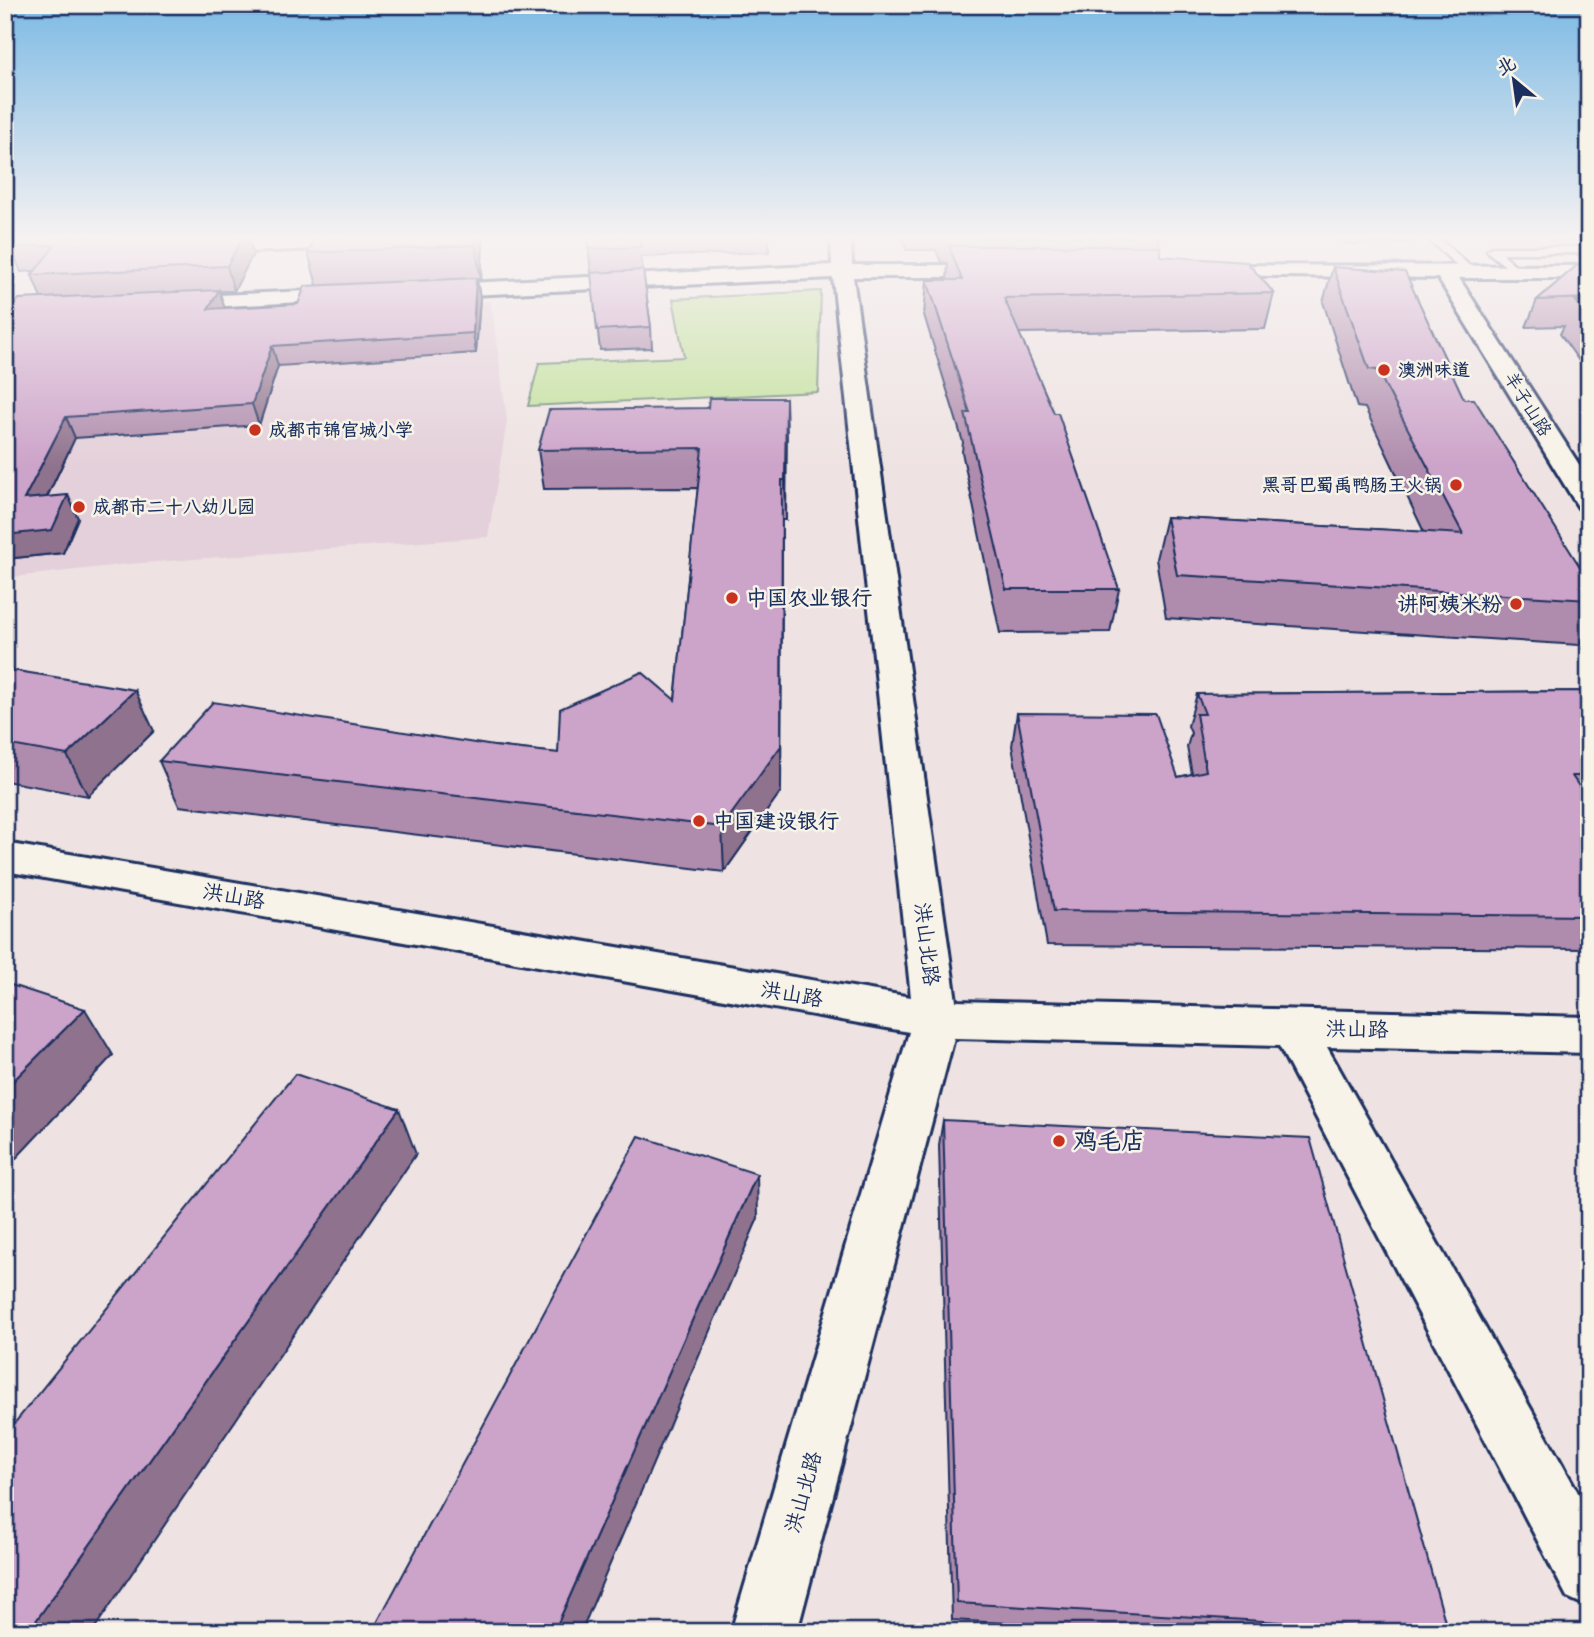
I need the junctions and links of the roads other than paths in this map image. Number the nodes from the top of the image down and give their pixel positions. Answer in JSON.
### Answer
{"nodes":[{"id":1,"x":849,"y":313,"type":"edge"},
{"id":2,"x":1471,"y":313,"type":"edge"},
{"id":3,"x":1589,"y":502,"type":"edge"},
{"id":4,"x":5,"y":857,"type":"edge"},
{"id":5,"x":936,"y":1019,"type":"junction"},
{"id":6,"x":1293,"y":1028,"type":"junction"},
{"id":7,"x":1589,"y":1035,"type":"edge"},
{"id":8,"x":1589,"y":1575,"type":"edge"},
{"id":9,"x":764,"y":1632,"type":"edge"}],
"edges":[{"from":1,"to":5,"type":"street","name":"洪山北路"},
{"from":2,"to":3,"type":"street","name":"羊子山路"},
{"from":4,"to":5,"type":"street","name":"洪山路"},
{"from":5,"to":6,"type":"street","name":"洪山路"},
{"from":5,"to":9,"type":"street","name":"洪山北路"},
{"from":6,"to":7,"type":"street","name":"洪山路"},
{"from":6,"to":8,"type":"street"}]}
